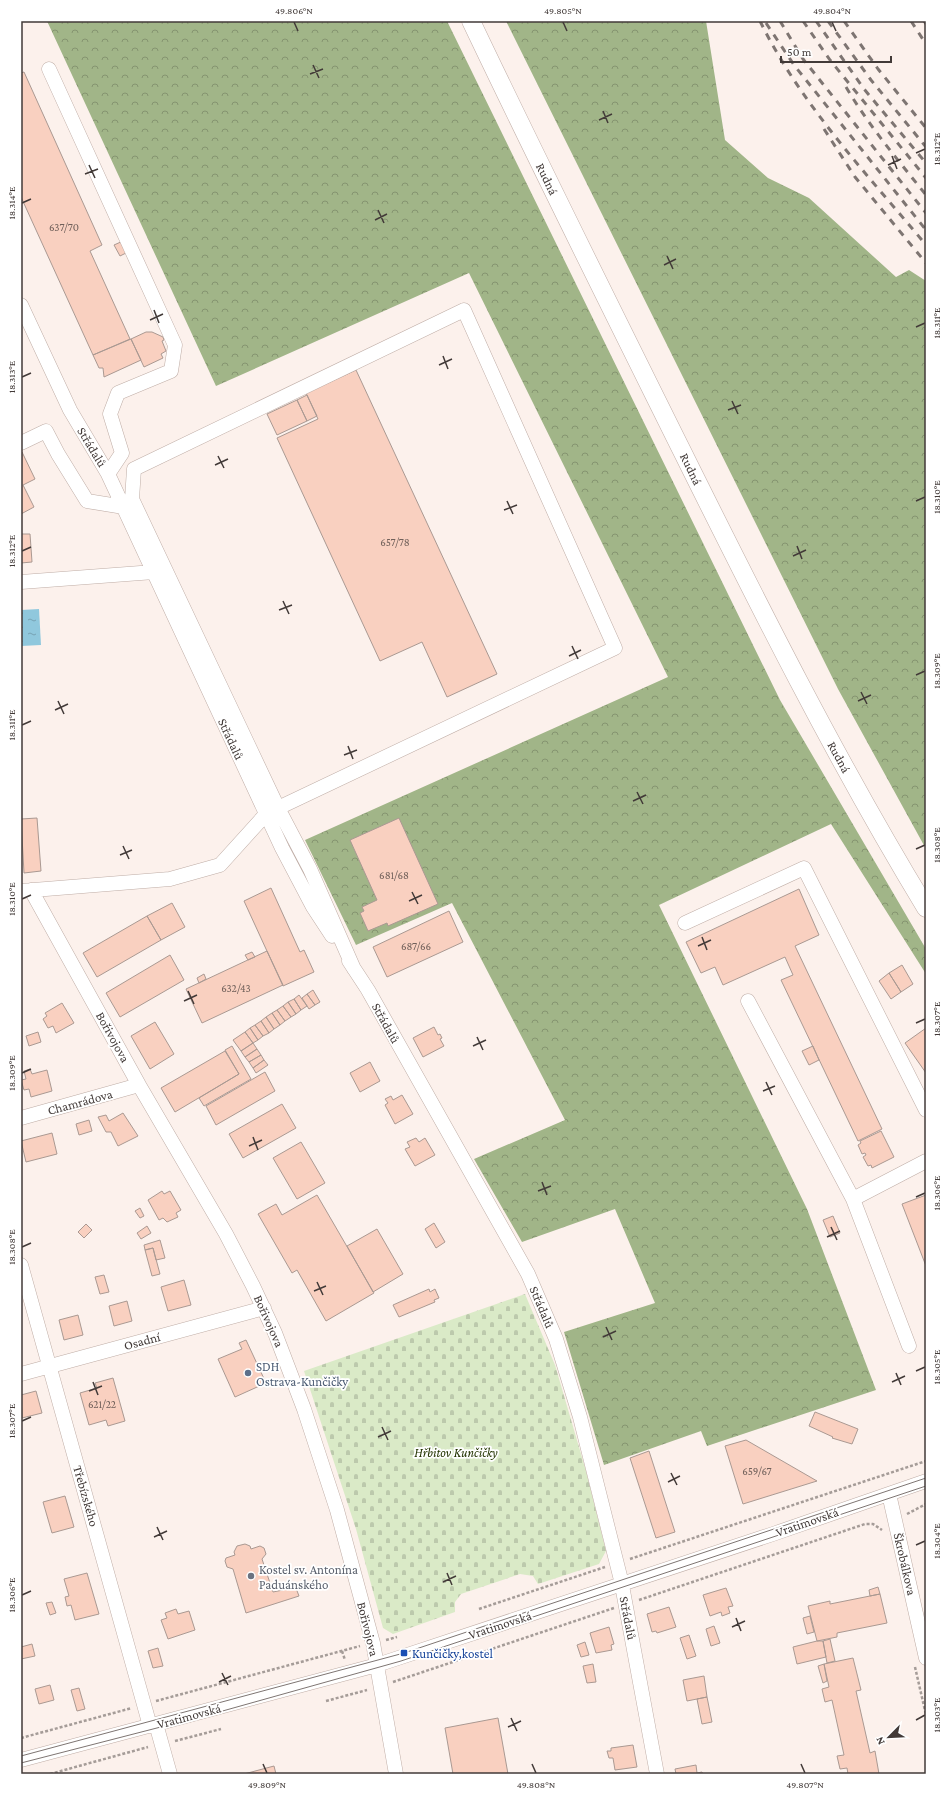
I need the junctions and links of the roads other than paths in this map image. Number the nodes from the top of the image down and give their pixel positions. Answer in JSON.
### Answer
{"nodes":[{"id":1,"x":471,"y":21,"type":"edge"},
{"id":2,"x":49,"y":68,"type":"dead end"},
{"id":3,"x":21,"y":305,"type":"edge"},
{"id":4,"x":21,"y":443,"type":"edge"},
{"id":5,"x":108,"y":474,"type":"junction"},
{"id":6,"x":124,"y":507,"type":"junction"},
{"id":7,"x":154,"y":572,"type":"junction"},
{"id":8,"x":21,"y":582,"type":"edge"},
{"id":9,"x":272,"y":811,"type":"junction"},
{"id":10,"x":26,"y":891,"type":"edge"},
{"id":11,"x":926,"y":908,"type":"edge"},
{"id":12,"x":685,"y":922,"type":"dead end"},
{"id":13,"x":748,"y":1001,"type":"dead end"},
{"id":14,"x":139,"y":1085,"type":"junction"},
{"id":15,"x":926,"y":1110,"type":"edge"},
{"id":16,"x":21,"y":1118,"type":"edge"},
{"id":17,"x":926,"y":1161,"type":"edge"},
{"id":18,"x":853,"y":1199,"type":"junction"},
{"id":19,"x":21,"y":1265,"type":"edge"},
{"id":20,"x":264,"y":1308,"type":"junction"},
{"id":21,"x":909,"y":1346,"type":"dead end"},
{"id":22,"x":49,"y":1366,"type":"junction"},
{"id":23,"x":21,"y":1374,"type":"edge"},
{"id":24,"x":926,"y":1481,"type":"edge"},
{"id":25,"x":889,"y":1494,"type":"junction"},
{"id":26,"x":622,"y":1584,"type":"junction"},
{"id":27,"x":926,"y":1658,"type":"edge"},
{"id":28,"x":377,"y":1665,"type":"junction"},
{"id":29,"x":153,"y":1725,"type":"junction"},
{"id":30,"x":21,"y":1760,"type":"edge"},
{"id":31,"x":170,"y":1774,"type":"edge"},
{"id":32,"x":396,"y":1774,"type":"edge"},
{"id":33,"x":657,"y":1774,"type":"edge"}],
"edges":[{"from":1,"to":11,"type":"main road","name":"Rudná"},
{"from":2,"to":5,"type":"street"},
{"from":3,"to":5,"type":"street","name":"Střádalů"},
{"from":4,"to":6,"type":"street"},
{"from":5,"to":6,"type":"street","name":"Střádalů"},
{"from":6,"to":7,"type":"street","name":"Střádalů"},
{"from":7,"to":8,"type":"street"},
{"from":7,"to":9,"type":"street","name":"Střádalů"},
{"from":9,"to":9,"type":"street"},
{"from":9,"to":10,"type":"street"},
{"from":9,"to":26,"type":"street","name":"Střádalů"},
{"from":10,"to":14,"type":"street","name":"Bořivojova"},
{"from":12,"to":15,"type":"street"},
{"from":13,"to":18,"type":"street"},
{"from":14,"to":16,"type":"street","name":"Chamrádova"},
{"from":14,"to":20,"type":"street","name":"Bořivojova"},
{"from":17,"to":18,"type":"street"},
{"from":18,"to":21,"type":"street"},
{"from":19,"to":22,"type":"street","name":"Třebízského"},
{"from":20,"to":22,"type":"street","name":"Osadní"},
{"from":20,"to":28,"type":"street","name":"Bořivojova"},
{"from":22,"to":23,"type":"street","name":"Osadní"},
{"from":22,"to":29,"type":"street","name":"Třebízského"},
{"from":24,"to":25,"type":"street","name":"Vratimovská"},
{"from":25,"to":26,"type":"street","name":"Vratimovská"},
{"from":25,"to":27,"type":"street","name":"Škrobálkova"},
{"from":26,"to":28,"type":"street","name":"Vratimovská"},
{"from":26,"to":33,"type":"street","name":"Střádalů"},
{"from":28,"to":29,"type":"street","name":"Vratimovská"},
{"from":28,"to":32,"type":"street","name":"Bořivojova"},
{"from":29,"to":30,"type":"street","name":"Vratimovská"},
{"from":29,"to":31,"type":"street","name":"Třebízského"}]}
